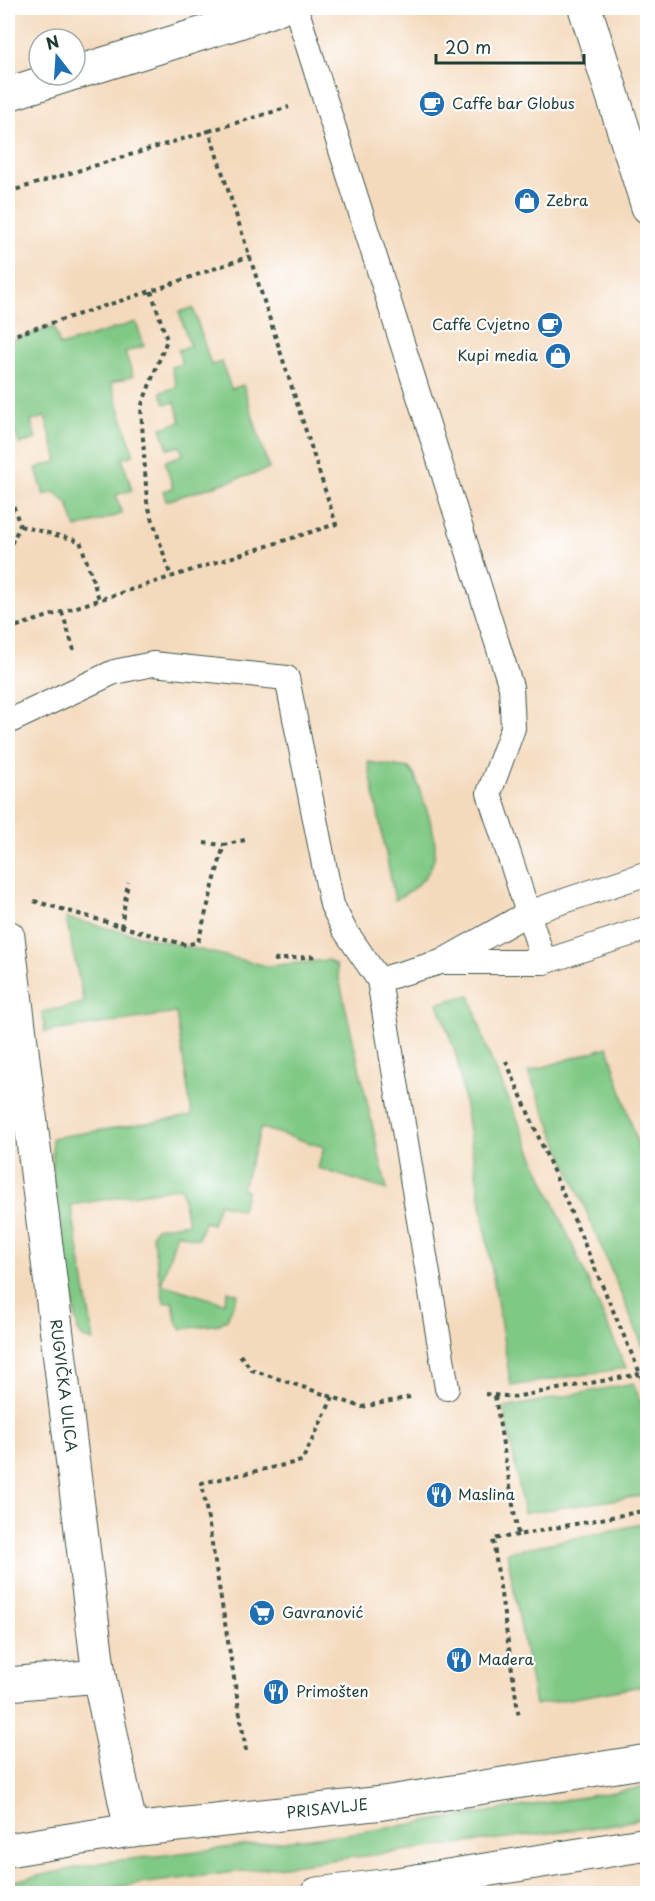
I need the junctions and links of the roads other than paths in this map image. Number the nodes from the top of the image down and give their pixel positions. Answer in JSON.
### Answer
{"nodes":[{"id":1,"x":278,"y":8,"type":"edge"},
{"id":2,"x":296,"y":8,"type":"edge"},
{"id":3,"x":585,"y":8,"type":"edge"},
{"id":4,"x":87,"y":69,"type":"edge"},
{"id":5,"x":30,"y":87,"type":"edge"},
{"id":6,"x":8,"y":94,"type":"edge"},
{"id":7,"x":648,"y":207,"type":"edge"},
{"id":8,"x":8,"y":722,"type":"edge"},
{"id":9,"x":648,"y":873,"type":"edge"},
{"id":10,"x":528,"y":913,"type":"junction"},
{"id":11,"x":648,"y":928,"type":"edge"},
{"id":12,"x":8,"y":937,"type":"edge"},
{"id":13,"x":441,"y":962,"type":"junction"},
{"id":14,"x":544,"y":962,"type":"junction"},
{"id":15,"x":379,"y":980,"type":"junction"},
{"id":16,"x":17,"y":1084,"type":"edge"},
{"id":17,"x":447,"y":1388,"type":"dead end"},
{"id":18,"x":99,"y":1676,"type":"junction"},
{"id":19,"x":8,"y":1684,"type":"edge"},
{"id":20,"x":648,"y":1761,"type":"edge"},
{"id":21,"x":131,"y":1830,"type":"junction"},
{"id":22,"x":648,"y":1844,"type":"edge"},
{"id":23,"x":8,"y":1850,"type":"edge"},
{"id":24,"x":317,"y":1893,"type":"edge"}],
"edges":[{"from":1,"to":4,"type":"street"},
{"from":2,"to":10,"type":"lane"},
{"from":3,"to":7,"type":"street"},
{"from":5,"to":6,"type":"street"},
{"from":8,"to":15,"type":"lane"},
{"from":9,"to":10,"type":"lane"},
{"from":10,"to":13,"type":"lane"},
{"from":10,"to":14,"type":"lane"},
{"from":11,"to":14,"type":"lane"},
{"from":12,"to":16,"type":"street","name":"RUGVIČKA ULICA"},
{"from":13,"to":14,"type":"lane"},
{"from":13,"to":15,"type":"lane"},
{"from":15,"to":17,"type":"lane"},
{"from":16,"to":18,"type":"street","name":"RUGVIČKA ULICA"},
{"from":18,"to":19,"type":"street"},
{"from":18,"to":21,"type":"street","name":"RUGVIČKA ULICA"},
{"from":20,"to":21,"type":"street","name":"PRISAVLJE"},
{"from":21,"to":23,"type":"street","name":"PRISAVLJE"},
{"from":22,"to":24,"type":"street"}]}
